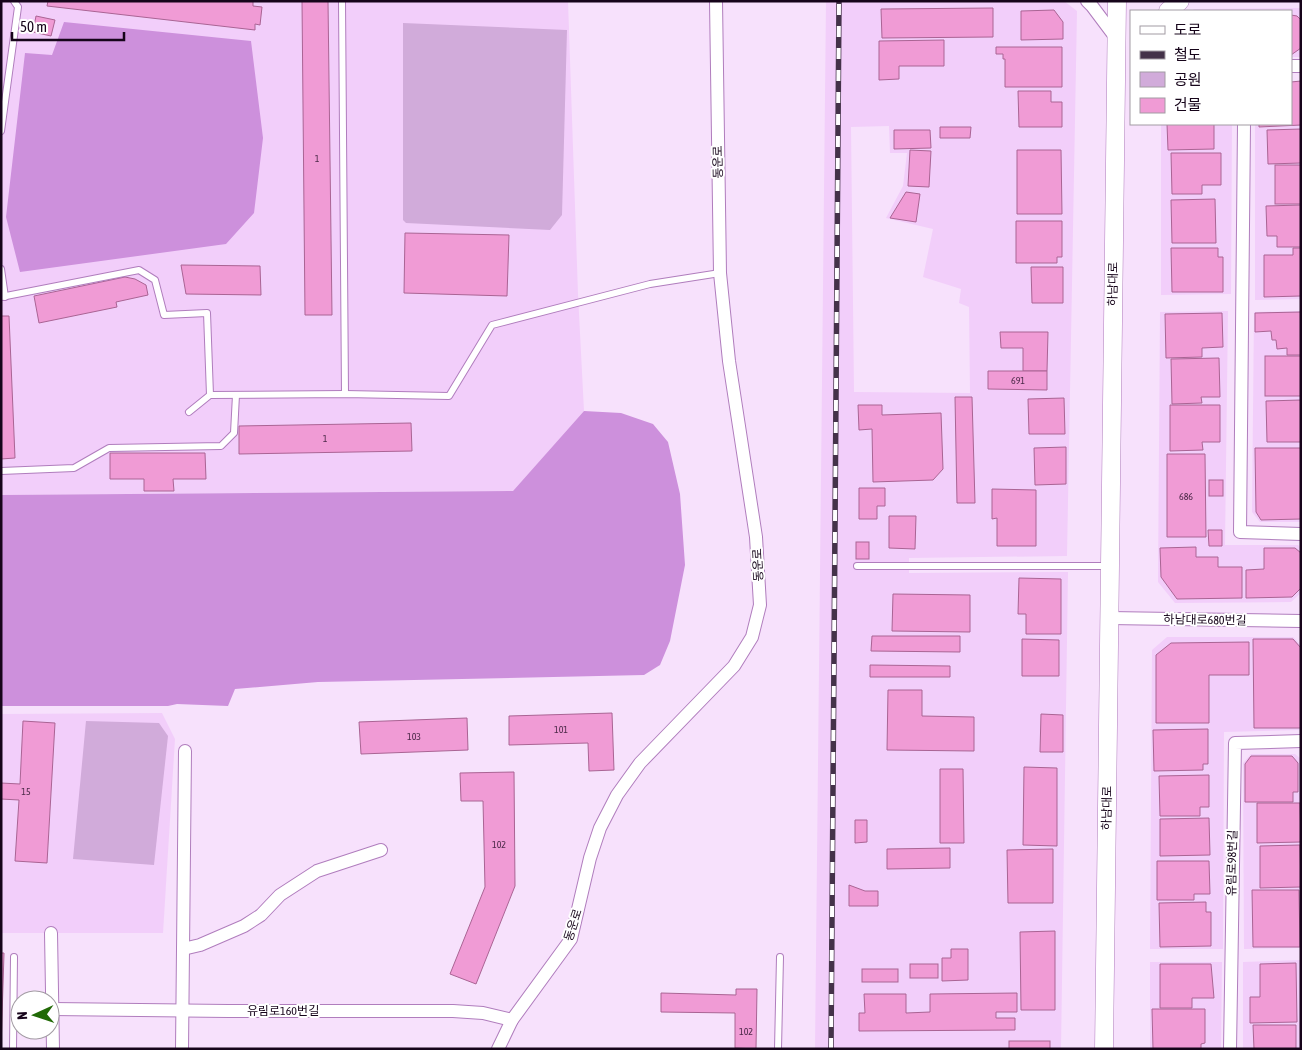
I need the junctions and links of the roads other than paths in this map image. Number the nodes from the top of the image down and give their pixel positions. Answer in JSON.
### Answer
{"nodes":[{"id":1,"x":14,"y":1,"type":"edge"},
{"id":2,"x":342,"y":1,"type":"edge"},
{"id":3,"x":716,"y":1,"type":"edge"},
{"id":4,"x":1087,"y":1,"type":"edge"},
{"id":5,"x":1117,"y":1,"type":"edge"},
{"id":6,"x":1180,"y":1,"type":"edge"},
{"id":7,"x":19,"y":4,"type":"edge"},
{"id":8,"x":1169,"y":10,"type":"edge"},
{"id":9,"x":1116,"y":38,"type":"junction"},
{"id":10,"x":1130,"y":53,"type":"edge"},
{"id":11,"x":1116,"y":71,"type":"junction"},
{"id":12,"x":1244,"y":125,"type":"edge"},
{"id":13,"x":1,"y":131,"type":"edge"},
{"id":14,"x":1,"y":269,"type":"edge"},
{"id":15,"x":720,"y":273,"type":"junction"},
{"id":16,"x":3,"y":297,"type":"edge"},
{"id":17,"x":345,"y":394,"type":"junction"},
{"id":18,"x":210,"y":395,"type":"junction"},
{"id":19,"x":236,"y":395,"type":"junction"},
{"id":20,"x":189,"y":412,"type":"dead end"},
{"id":21,"x":1,"y":470,"type":"edge"},
{"id":22,"x":1301,"y":534,"type":"edge"},
{"id":23,"x":856,"y":566,"type":"dead end"},
{"id":24,"x":1109,"y":566,"type":"junction"},
{"id":25,"x":1109,"y":618,"type":"junction"},
{"id":26,"x":1301,"y":621,"type":"edge"},
{"id":27,"x":1301,"y":741,"type":"edge"},
{"id":28,"x":185,"y":751,"type":"dead end"},
{"id":29,"x":381,"y":850,"type":"dead end"},
{"id":30,"x":51,"y":933,"type":"dead end"},
{"id":31,"x":183,"y":949,"type":"junction"},
{"id":32,"x":14,"y":957,"type":"dead end"},
{"id":33,"x":780,"y":958,"type":"dead end"},
{"id":34,"x":52,"y":990,"type":"edge"},
{"id":35,"x":60,"y":1009,"type":"edge"},
{"id":36,"x":183,"y":1010,"type":"junction"},
{"id":37,"x":512,"y":1020,"type":"junction"},
{"id":38,"x":13,"y":1049,"type":"edge"},
{"id":39,"x":182,"y":1049,"type":"edge"},
{"id":40,"x":498,"y":1049,"type":"edge"},
{"id":41,"x":778,"y":1049,"type":"edge"},
{"id":42,"x":1104,"y":1049,"type":"edge"},
{"id":43,"x":1230,"y":1049,"type":"edge"}],
"edges":[{"from":1,"to":7,"type":"lane"},
{"from":2,"to":17,"type":"lane"},
{"from":3,"to":15,"type":"street","name":"동운로"},
{"from":4,"to":9,"type":"street"},
{"from":5,"to":9,"type":"main road","name":"하남대로"},
{"from":6,"to":8,"type":"main road"},
{"from":7,"to":13,"type":"lane"},
{"from":9,"to":11,"type":"main road","name":"하남대로"},
{"from":10,"to":11,"type":"main road"},
{"from":11,"to":24,"type":"main road","name":"하남대로"},
{"from":12,"to":22,"type":"street"},
{"from":14,"to":16,"type":"lane"},
{"from":15,"to":17,"type":"lane"},
{"from":15,"to":37,"type":"street","name":"동운로"},
{"from":16,"to":18,"type":"lane"},
{"from":17,"to":19,"type":"lane"},
{"from":18,"to":19,"type":"lane"},
{"from":18,"to":20,"type":"lane"},
{"from":19,"to":21,"type":"lane"},
{"from":23,"to":24,"type":"lane"},
{"from":24,"to":25,"type":"main road","name":"하남대로"},
{"from":25,"to":26,"type":"street","name":"하남대로680번길"},
{"from":25,"to":42,"type":"main road","name":"하남대로"},
{"from":27,"to":43,"type":"street","name":"유림로98번길"},
{"from":28,"to":31,"type":"street"},
{"from":29,"to":31,"type":"street"},
{"from":30,"to":34,"type":"street"},
{"from":31,"to":36,"type":"street"},
{"from":32,"to":38,"type":"lane"},
{"from":33,"to":41,"type":"lane"},
{"from":35,"to":36,"type":"street","name":"유림로160번길"},
{"from":36,"to":37,"type":"street","name":"유림로160번길"},
{"from":36,"to":39,"type":"street"},
{"from":37,"to":40,"type":"street","name":"동운로"}]}
